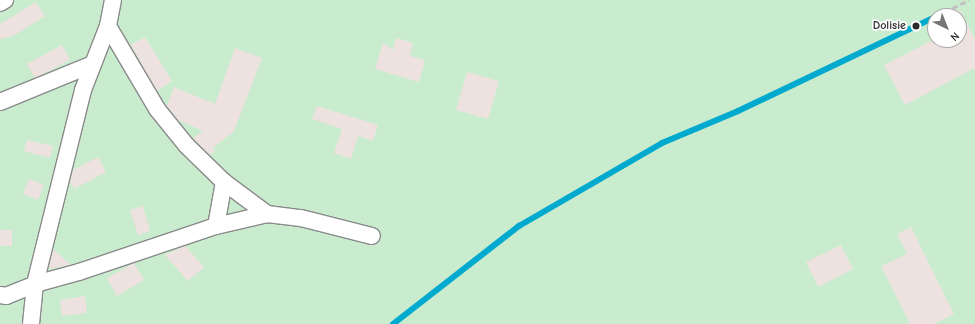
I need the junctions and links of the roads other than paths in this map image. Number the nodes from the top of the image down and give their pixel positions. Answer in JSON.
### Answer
{"nodes":[{"id":1,"x":5,"y":0,"type":"edge"},
{"id":2,"x":113,"y":0,"type":"edge"},
{"id":3,"x":0,"y":3,"type":"edge"},
{"id":4,"x":108,"y":26,"type":"junction"},
{"id":5,"x":93,"y":64,"type":"junction"},
{"id":6,"x":0,"y":102,"type":"edge"},
{"id":7,"x":224,"y":182,"type":"junction"},
{"id":8,"x":267,"y":214,"type":"junction"},
{"id":9,"x":216,"y":226,"type":"junction"},
{"id":10,"x":372,"y":236,"type":"dead end"},
{"id":11,"x":35,"y":284,"type":"junction"},
{"id":12,"x":0,"y":295,"type":"edge"},
{"id":13,"x":31,"y":324,"type":"edge"}],
"edges":[{"from":1,"to":3,"type":"street"},
{"from":2,"to":4,"type":"street"},
{"from":4,"to":5,"type":"street"},
{"from":4,"to":7,"type":"street"},
{"from":5,"to":6,"type":"street"},
{"from":5,"to":11,"type":"street"},
{"from":7,"to":8,"type":"street"},
{"from":7,"to":9,"type":"street"},
{"from":8,"to":9,"type":"street"},
{"from":8,"to":10,"type":"street"},
{"from":9,"to":11,"type":"street"},
{"from":11,"to":12,"type":"street"},
{"from":11,"to":13,"type":"street"}]}
